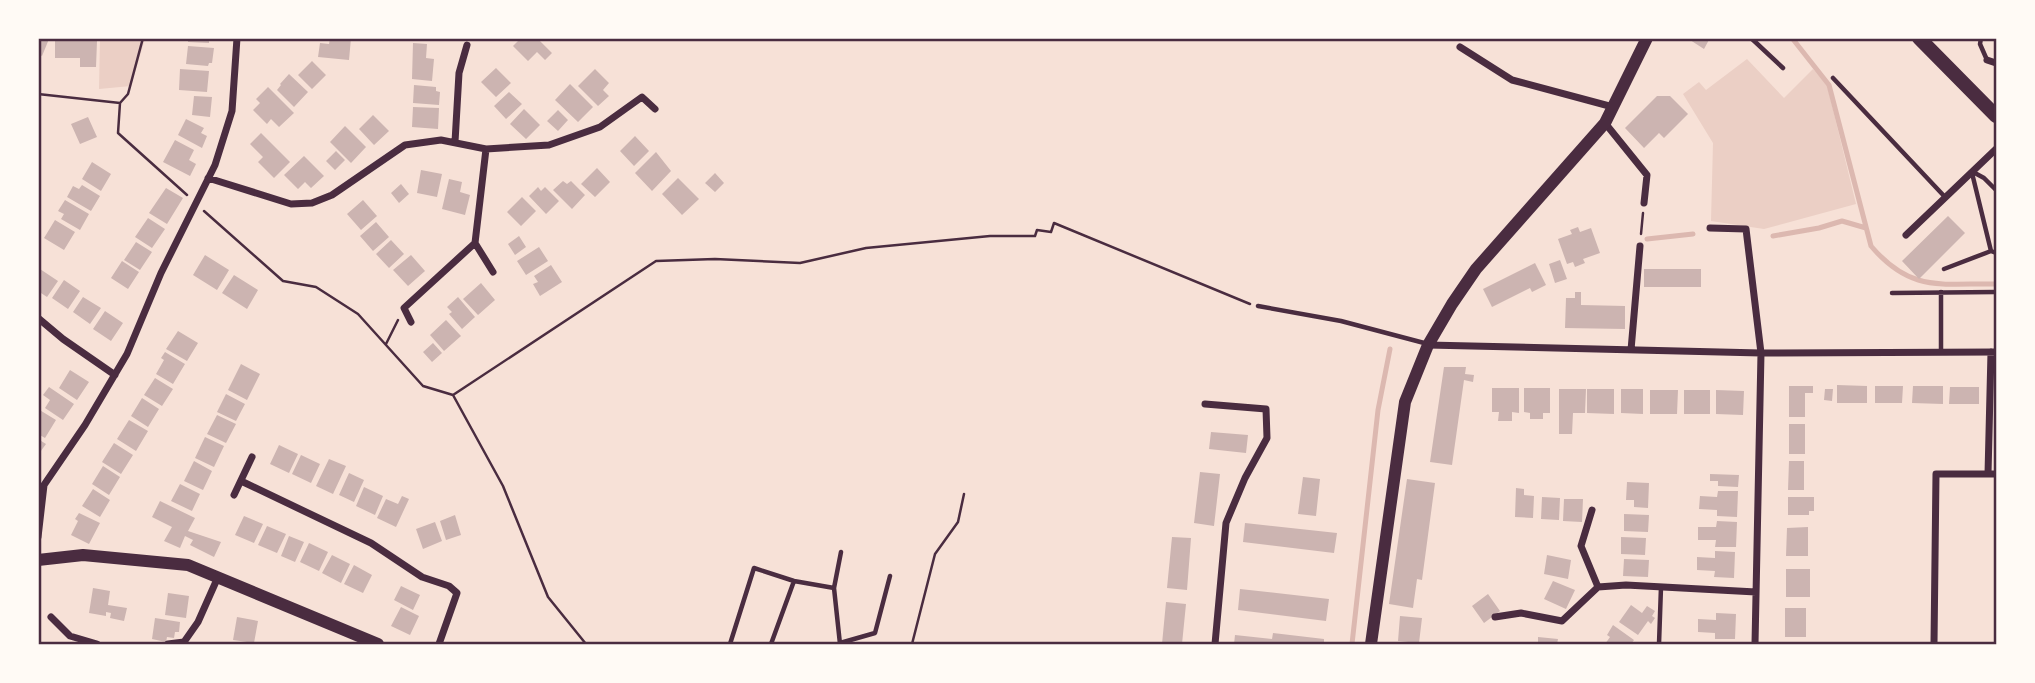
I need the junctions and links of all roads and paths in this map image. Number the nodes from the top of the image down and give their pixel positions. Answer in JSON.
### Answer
{"nodes":[{"id":1,"x":143,"y":38,"type":"edge"},
{"id":2,"x":237,"y":38,"type":"edge"},
{"id":3,"x":1647,"y":38,"type":"edge"},
{"id":4,"x":1751,"y":38,"type":"edge"},
{"id":5,"x":1919,"y":38,"type":"edge"},
{"id":6,"x":1981,"y":38,"type":"edge"},
{"id":7,"x":467,"y":45,"type":"dead end"},
{"id":8,"x":1460,"y":47,"type":"dead end"},
{"id":9,"x":1986,"y":60,"type":"joint"},
{"id":10,"x":1997,"y":63,"type":"edge"},
{"id":11,"x":1783,"y":68,"type":"dead end"},
{"id":12,"x":1833,"y":78,"type":"dead end"},
{"id":13,"x":38,"y":94,"type":"edge"},
{"id":14,"x":120,"y":103,"type":"junction"},
{"id":15,"x":1613,"y":107,"type":"junction"},
{"id":16,"x":654,"y":109,"type":"dead end"},
{"id":17,"x":1997,"y":116,"type":"edge"},
{"id":18,"x":1605,"y":123,"type":"junction"},
{"id":19,"x":455,"y":142,"type":"junction"},
{"id":20,"x":486,"y":149,"type":"junction"},
{"id":21,"x":1997,"y":149,"type":"edge"},
{"id":22,"x":1972,"y":172,"type":"junction"},
{"id":23,"x":208,"y":178,"type":"junction"},
{"id":24,"x":1997,"y":190,"type":"edge"},
{"id":25,"x":1945,"y":197,"type":"junction"},
{"id":26,"x":195,"y":203,"type":"junction"},
{"id":27,"x":1644,"y":203,"type":"joint"},
{"id":28,"x":1710,"y":228,"type":"dead end"},
{"id":29,"x":1906,"y":235,"type":"dead end"},
{"id":30,"x":475,"y":243,"type":"junction"},
{"id":31,"x":1640,"y":246,"type":"joint"},
{"id":32,"x":1994,"y":252,"type":"edge"},
{"id":33,"x":1944,"y":269,"type":"dead end"},
{"id":34,"x":493,"y":272,"type":"dead end"},
{"id":35,"x":1941,"y":292,"type":"junction"},
{"id":36,"x":1997,"y":292,"type":"edge"},
{"id":37,"x":1892,"y":293,"type":"dead end"},
{"id":38,"x":394,"y":304,"type":"dead end"},
{"id":39,"x":1258,"y":306,"type":"joint"},
{"id":40,"x":404,"y":308,"type":"junction"},
{"id":41,"x":38,"y":318,"type":"edge"},
{"id":42,"x":411,"y":322,"type":"dead end"},
{"id":43,"x":386,"y":344,"type":"junction"},
{"id":44,"x":1428,"y":345,"type":"junction"},
{"id":45,"x":1631,"y":350,"type":"junction"},
{"id":46,"x":1941,"y":352,"type":"junction"},
{"id":47,"x":1994,"y":352,"type":"edge"},
{"id":48,"x":1760,"y":353,"type":"junction"},
{"id":49,"x":115,"y":374,"type":"junction"},
{"id":50,"x":453,"y":395,"type":"junction"},
{"id":51,"x":1205,"y":404,"type":"dead end"},
{"id":52,"x":252,"y":457,"type":"dead end"},
{"id":53,"x":38,"y":474,"type":"edge"},
{"id":54,"x":1988,"y":474,"type":"junction"},
{"id":55,"x":1997,"y":474,"type":"edge"},
{"id":56,"x":50,"y":477,"type":"junction"},
{"id":57,"x":241,"y":481,"type":"junction"},
{"id":58,"x":964,"y":494,"type":"dead end"},
{"id":59,"x":234,"y":495,"type":"dead end"},
{"id":60,"x":1592,"y":510,"type":"dead end"},
{"id":61,"x":38,"y":537,"type":"edge"},
{"id":62,"x":841,"y":552,"type":"dead end"},
{"id":63,"x":38,"y":560,"type":"edge"},
{"id":64,"x":890,"y":576,"type":"dead end"},
{"id":65,"x":218,"y":577,"type":"junction"},
{"id":66,"x":794,"y":581,"type":"junction"},
{"id":67,"x":1598,"y":587,"type":"junction"},
{"id":68,"x":1661,"y":587,"type":"junction"},
{"id":69,"x":834,"y":588,"type":"junction"},
{"id":70,"x":1756,"y":592,"type":"junction"},
{"id":71,"x":51,"y":617,"type":"dead end"},
{"id":72,"x":1495,"y":617,"type":"dead end"},
{"id":73,"x":840,"y":644,"type":"edge"},
{"id":74,"x":97,"y":645,"type":"edge"},
{"id":75,"x":168,"y":645,"type":"edge"},
{"id":76,"x":379,"y":645,"type":"edge"},
{"id":77,"x":439,"y":645,"type":"edge"},
{"id":78,"x":586,"y":645,"type":"edge"},
{"id":79,"x":730,"y":645,"type":"edge"},
{"id":80,"x":771,"y":645,"type":"edge"},
{"id":81,"x":912,"y":645,"type":"edge"},
{"id":82,"x":1215,"y":645,"type":"edge"},
{"id":83,"x":1371,"y":645,"type":"edge"},
{"id":84,"x":1659,"y":645,"type":"edge"},
{"id":85,"x":1755,"y":645,"type":"edge"},
{"id":86,"x":1934,"y":645,"type":"edge"}],
"edges":[{"from":1,"to":14,"type":"path"},
{"from":2,"to":23,"type":"street"},
{"from":3,"to":15,"type":"main road"},
{"from":4,"to":11,"type":"lane"},
{"from":5,"to":17,"type":"main road"},
{"from":6,"to":9,"type":"lane"},
{"from":7,"to":19,"type":"street"},
{"from":8,"to":15,"type":"street"},
{"from":9,"to":10,"type":"street"},
{"from":12,"to":25,"type":"lane"},
{"from":13,"to":14,"type":"path"},
{"from":14,"to":26,"type":"path"},
{"from":15,"to":18,"type":"main road"},
{"from":16,"to":20,"type":"street"},
{"from":18,"to":27,"type":"street"},
{"from":18,"to":44,"type":"main road"},
{"from":19,"to":20,"type":"street"},
{"from":19,"to":23,"type":"street"},
{"from":20,"to":30,"type":"street"},
{"from":21,"to":22,"type":"street"},
{"from":22,"to":24,"type":"lane"},
{"from":22,"to":25,"type":"street"},
{"from":22,"to":32,"type":"lane"},
{"from":23,"to":26,"type":"street"},
{"from":25,"to":29,"type":"street"},
{"from":26,"to":43,"type":"path"},
{"from":26,"to":49,"type":"street"},
{"from":27,"to":31,"type":"path"},
{"from":28,"to":48,"type":"street"},
{"from":30,"to":34,"type":"street"},
{"from":30,"to":40,"type":"street"},
{"from":31,"to":45,"type":"street"},
{"from":32,"to":33,"type":"lane"},
{"from":35,"to":36,"type":"lane"},
{"from":35,"to":37,"type":"lane"},
{"from":35,"to":46,"type":"lane"},
{"from":38,"to":40,"type":"street"},
{"from":39,"to":44,"type":"lane"},
{"from":39,"to":50,"type":"path"},
{"from":40,"to":42,"type":"street"},
{"from":40,"to":43,"type":"path"},
{"from":41,"to":49,"type":"street"},
{"from":43,"to":50,"type":"path"},
{"from":44,"to":45,"type":"street"},
{"from":44,"to":83,"type":"main road"},
{"from":45,"to":48,"type":"street"},
{"from":46,"to":47,"type":"street"},
{"from":46,"to":48,"type":"street"},
{"from":47,"to":54,"type":"street"},
{"from":48,"to":70,"type":"street"},
{"from":49,"to":56,"type":"street"},
{"from":50,"to":78,"type":"path"},
{"from":51,"to":82,"type":"street"},
{"from":52,"to":57,"type":"street"},
{"from":53,"to":56,"type":"street"},
{"from":54,"to":55,"type":"street"},
{"from":54,"to":86,"type":"street"},
{"from":56,"to":61,"type":"street"},
{"from":57,"to":59,"type":"street"},
{"from":57,"to":77,"type":"street"},
{"from":58,"to":81,"type":"path"},
{"from":60,"to":67,"type":"street"},
{"from":62,"to":69,"type":"lane"},
{"from":63,"to":65,"type":"main road"},
{"from":64,"to":73,"type":"lane"},
{"from":65,"to":75,"type":"street"},
{"from":65,"to":76,"type":"main road"},
{"from":66,"to":69,"type":"lane"},
{"from":66,"to":79,"type":"lane"},
{"from":66,"to":80,"type":"lane"},
{"from":67,"to":68,"type":"street"},
{"from":67,"to":72,"type":"street"},
{"from":68,"to":70,"type":"street"},
{"from":68,"to":84,"type":"lane"},
{"from":69,"to":73,"type":"lane"},
{"from":70,"to":85,"type":"street"},
{"from":71,"to":74,"type":"street"}]}
